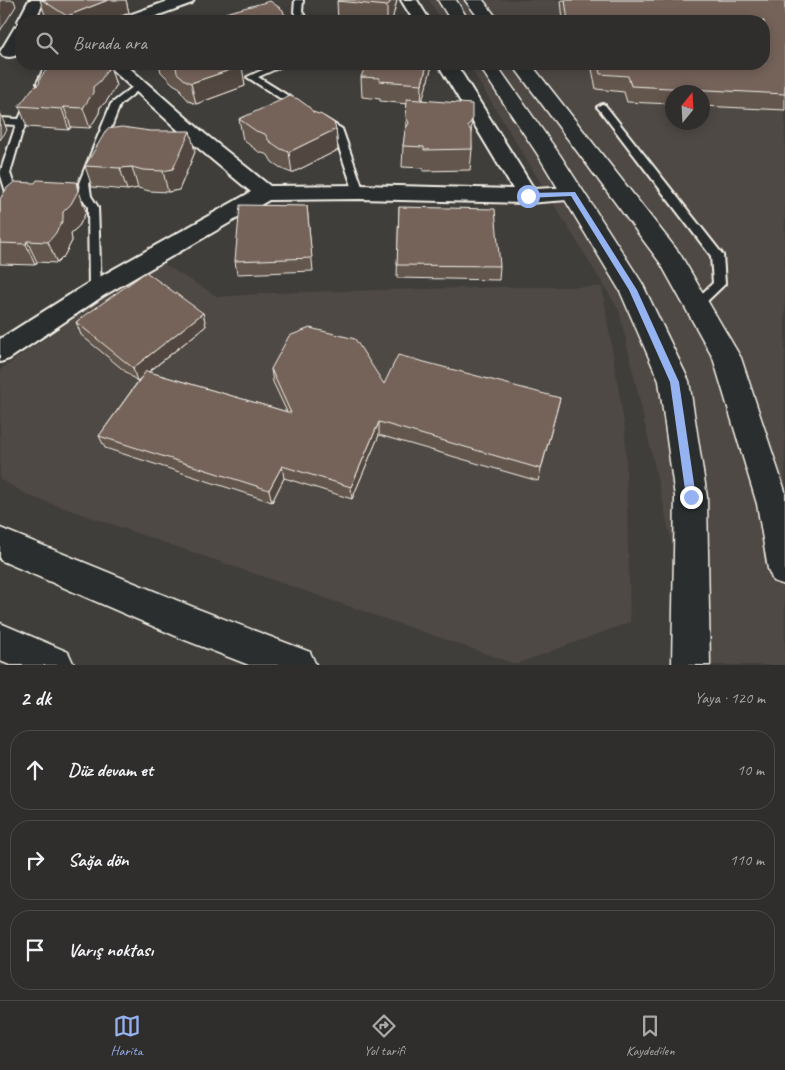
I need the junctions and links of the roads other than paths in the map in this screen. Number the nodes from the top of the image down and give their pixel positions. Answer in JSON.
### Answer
{"nodes":[{"id":1,"x":186,"y":0,"type":"edge"},
{"id":2,"x":300,"y":0,"type":"edge"},
{"id":3,"x":409,"y":0,"type":"edge"},
{"id":4,"x":448,"y":0,"type":"edge"},
{"id":5,"x":474,"y":0,"type":"edge"},
{"id":6,"x":133,"y":15,"type":"edge"},
{"id":7,"x":300,"y":15,"type":"edge"},
{"id":8,"x":418,"y":15,"type":"edge"},
{"id":9,"x":457,"y":15,"type":"edge"},
{"id":10,"x":485,"y":15,"type":"edge"},
{"id":11,"x":15,"y":43,"type":"edge"},
{"id":12,"x":9,"y":56,"type":"edge"},
{"id":13,"x":47,"y":70,"type":"edge"},
{"id":14,"x":122,"y":70,"type":"edge"},
{"id":15,"x":268,"y":70,"type":"edge"},
{"id":16,"x":451,"y":70,"type":"edge"},
{"id":17,"x":491,"y":70,"type":"edge"},
{"id":18,"x":526,"y":70,"type":"edge"},
{"id":19,"x":139,"y":85,"type":"junction"},
{"id":20,"x":602,"y":107,"type":"dead end"},
{"id":21,"x":0,"y":122,"type":"edge"},
{"id":22,"x":22,"y":122,"type":"junction"},
{"id":23,"x":359,"y":192,"type":"junction"},
{"id":24,"x":265,"y":193,"type":"junction"},
{"id":25,"x":48,"y":194,"type":"edge"},
{"id":26,"x":573,"y":194,"type":"junction"},
{"id":27,"x":86,"y":196,"type":"junction"},
{"id":28,"x":528,"y":196,"type":"junction"},
{"id":29,"x":0,"y":215,"type":"edge"},
{"id":30,"x":96,"y":290,"type":"junction"},
{"id":31,"x":696,"y":305,"type":"junction"},
{"id":32,"x":0,"y":352,"type":"edge"},
{"id":33,"x":0,"y":544,"type":"edge"},
{"id":34,"x":785,"y":568,"type":"edge"},
{"id":35,"x":0,"y":642,"type":"edge"},
{"id":36,"x":55,"y":665,"type":"edge"},
{"id":37,"x":297,"y":665,"type":"edge"},
{"id":38,"x":691,"y":665,"type":"edge"}],
"edges":[{"from":1,"to":6,"type":"street"},
{"from":2,"to":7,"type":"lane"},
{"from":3,"to":8,"type":"street"},
{"from":4,"to":9,"type":"street"},
{"from":5,"to":10,"type":"street"},
{"from":11,"to":12,"type":"street"},
{"from":13,"to":22,"type":"lane"},
{"from":14,"to":19,"type":"street"},
{"from":15,"to":23,"type":"lane"},
{"from":16,"to":28,"type":"street"},
{"from":17,"to":26,"type":"street"},
{"from":18,"to":31,"type":"street"},
{"from":19,"to":24,"type":"street"},
{"from":19,"to":27,"type":"lane"},
{"from":20,"to":31,"type":"lane"},
{"from":21,"to":22,"type":"lane"},
{"from":22,"to":29,"type":"lane"},
{"from":23,"to":24,"type":"street"},
{"from":23,"to":28,"type":"street"},
{"from":24,"to":30,"type":"street"},
{"from":25,"to":27,"type":"lane"},
{"from":26,"to":28,"type":"street"},
{"from":26,"to":38,"type":"street"},
{"from":27,"to":30,"type":"lane"},
{"from":30,"to":32,"type":"street"},
{"from":31,"to":34,"type":"street"},
{"from":33,"to":37,"type":"street"},
{"from":35,"to":36,"type":"street"}]}
